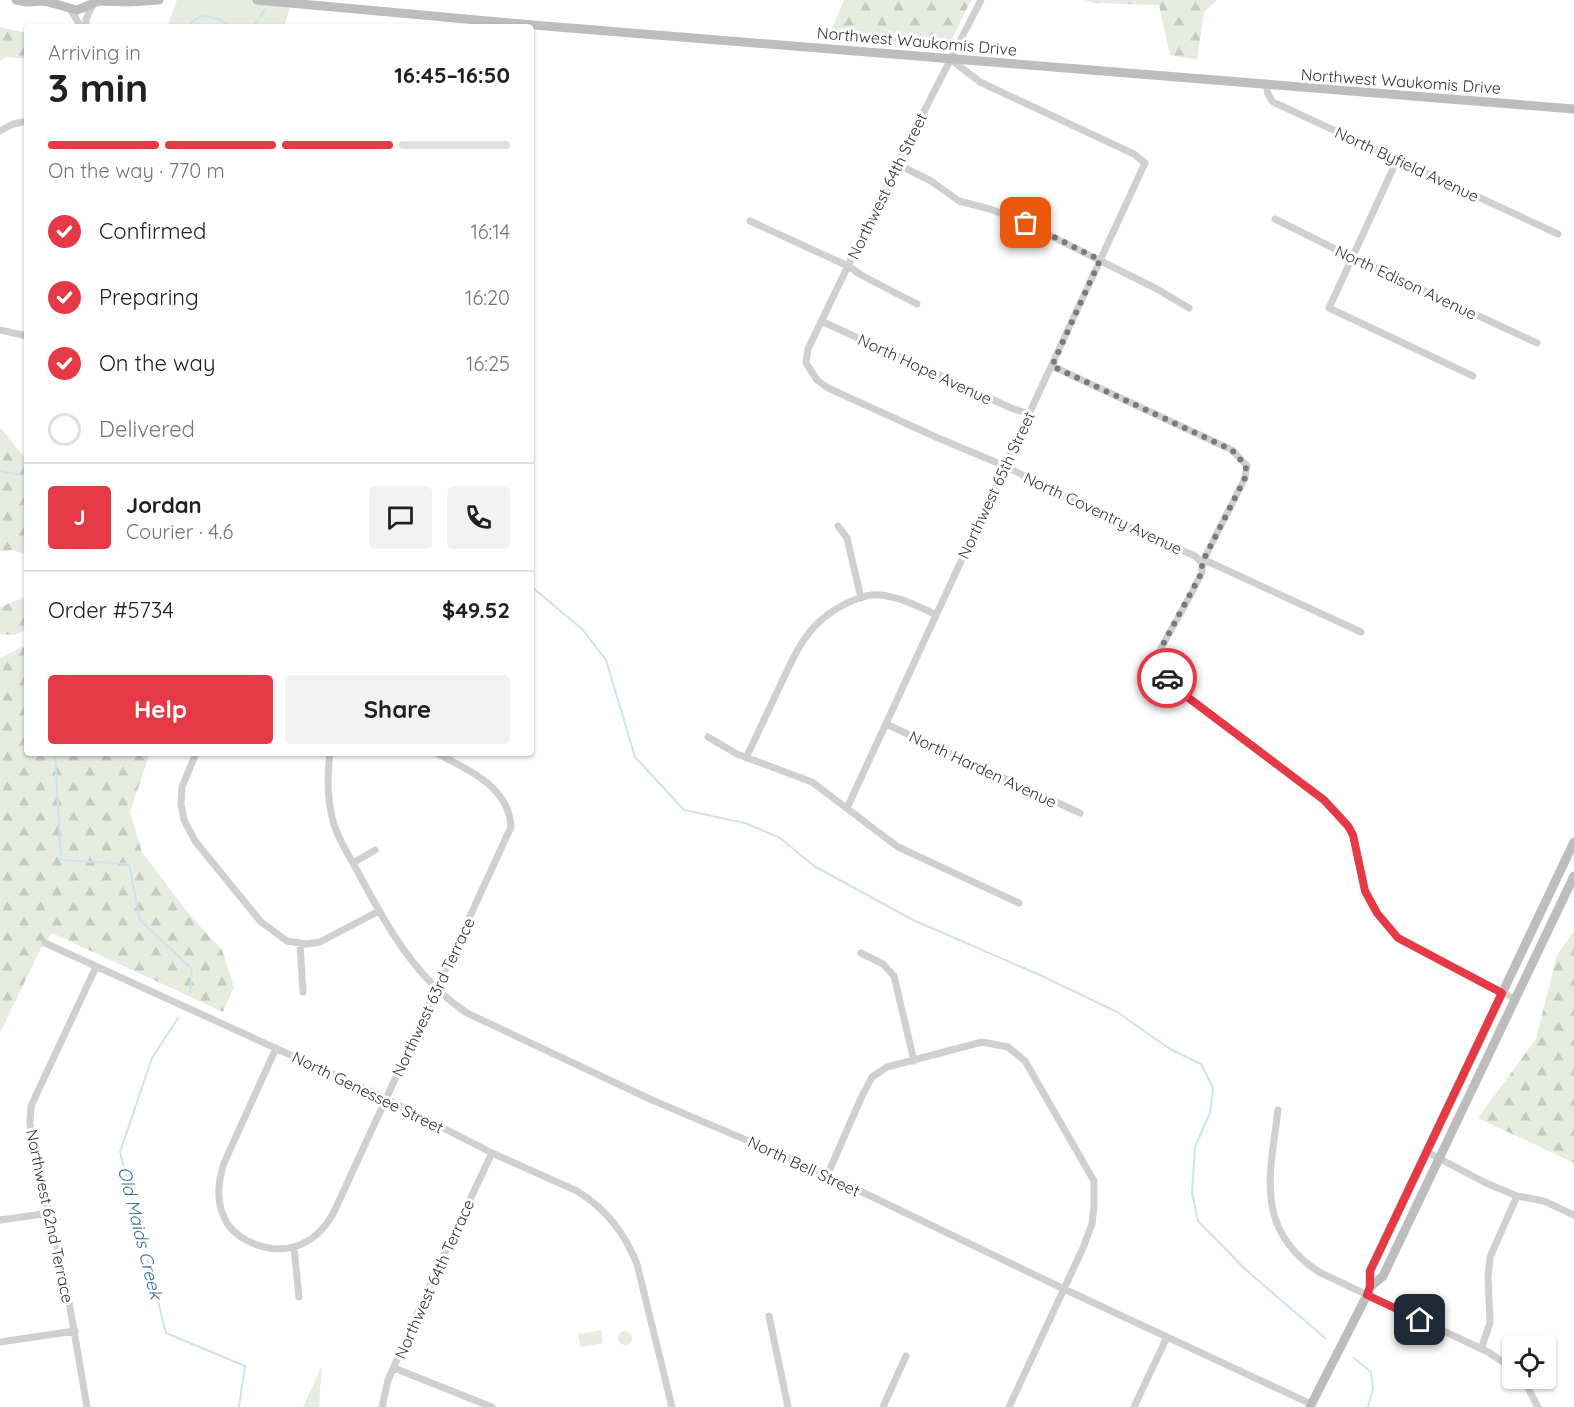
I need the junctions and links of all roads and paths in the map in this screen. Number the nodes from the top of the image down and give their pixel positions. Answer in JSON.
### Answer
{"nodes":[{"id":1,"x":16,"y":0,"type":"edge"},
{"id":2,"x":159,"y":0,"type":"edge"},
{"id":3,"x":257,"y":0,"type":"edge"},
{"id":4,"x":981,"y":0,"type":"edge"},
{"id":5,"x":94,"y":2,"type":"edge"},
{"id":6,"x":70,"y":9,"type":"junction"},
{"id":7,"x":79,"y":24,"type":"edge"},
{"id":8,"x":86,"y":24,"type":"edge"},
{"id":9,"x":950,"y":59,"type":"junction"},
{"id":10,"x":1266,"y":86,"type":"junction"},
{"id":11,"x":1574,"y":109,"type":"edge"},
{"id":12,"x":24,"y":122,"type":"edge"},
{"id":13,"x":0,"y":131,"type":"edge"},
{"id":14,"x":1397,"y":160,"type":"junction"},
{"id":15,"x":897,"y":164,"type":"junction"},
{"id":16,"x":1275,"y":219,"type":"dead end"},
{"id":17,"x":750,"y":221,"type":"dead end"},
{"id":18,"x":1558,"y":234,"type":"dead end"},
{"id":19,"x":1352,"y":257,"type":"junction"},
{"id":20,"x":1100,"y":260,"type":"junction"},
{"id":21,"x":848,"y":266,"type":"junction"},
{"id":22,"x":916,"y":304,"type":"dead end"},
{"id":23,"x":1189,"y":308,"type":"dead end"},
{"id":24,"x":821,"y":321,"type":"junction"},
{"id":25,"x":0,"y":330,"type":"edge"},
{"id":26,"x":24,"y":335,"type":"edge"},
{"id":27,"x":1537,"y":343,"type":"dead end"},
{"id":28,"x":1052,"y":366,"type":"junction"},
{"id":29,"x":813,"y":374,"type":"joint"},
{"id":30,"x":1473,"y":376,"type":"dead end"},
{"id":31,"x":1030,"y":414,"type":"junction"},
{"id":32,"x":1005,"y":466,"type":"junction"},
{"id":33,"x":838,"y":526,"type":"dead end"},
{"id":34,"x":1202,"y":563,"type":"junction"},
{"id":35,"x":861,"y":598,"type":"junction"},
{"id":36,"x":936,"y":615,"type":"junction"},
{"id":37,"x":1361,"y":632,"type":"dead end"},
{"id":38,"x":886,"y":724,"type":"junction"},
{"id":39,"x":708,"y":737,"type":"dead end"},
{"id":40,"x":194,"y":756,"type":"edge"},
{"id":41,"x":330,"y":756,"type":"edge"},
{"id":42,"x":442,"y":756,"type":"edge"},
{"id":43,"x":746,"y":758,"type":"junction"},
{"id":44,"x":847,"y":808,"type":"junction"},
{"id":45,"x":1080,"y":813,"type":"dead end"},
{"id":46,"x":1574,"y":842,"type":"edge"},
{"id":47,"x":375,"y":850,"type":"dead end"},
{"id":48,"x":353,"y":863,"type":"junction"},
{"id":49,"x":1574,"y":876,"type":"edge"},
{"id":50,"x":1019,"y":903,"type":"dead end"},
{"id":51,"x":379,"y":911,"type":"junction"},
{"id":52,"x":45,"y":944,"type":"dead end"},
{"id":53,"x":300,"y":944,"type":"junction"},
{"id":54,"x":861,"y":953,"type":"dead end"},
{"id":55,"x":96,"y":967,"type":"junction"},
{"id":56,"x":435,"y":989,"type":"junction"},
{"id":57,"x":303,"y":992,"type":"dead end"},
{"id":58,"x":1502,"y":993,"type":"junction"},
{"id":59,"x":1515,"y":999,"type":"junction"},
{"id":60,"x":276,"y":1048,"type":"junction"},
{"id":61,"x":914,"y":1061,"type":"junction"},
{"id":62,"x":385,"y":1098,"type":"junction"},
{"id":63,"x":1278,"y":1110,"type":"dead end"},
{"id":64,"x":1427,"y":1152,"type":"junction"},
{"id":65,"x":492,"y":1153,"type":"junction"},
{"id":66,"x":1439,"y":1159,"type":"junction"},
{"id":67,"x":827,"y":1176,"type":"junction"},
{"id":68,"x":1517,"y":1196,"type":"junction"},
{"id":69,"x":50,"y":1213,"type":"junction"},
{"id":70,"x":1574,"y":1215,"type":"edge"},
{"id":71,"x":0,"y":1220,"type":"edge"},
{"id":72,"x":294,"y":1248,"type":"junction"},
{"id":73,"x":1064,"y":1289,"type":"junction"},
{"id":74,"x":1369,"y":1291,"type":"junction"},
{"id":75,"x":299,"y":1297,"type":"dead end"},
{"id":76,"x":769,"y":1316,"type":"dead end"},
{"id":77,"x":75,"y":1331,"type":"junction"},
{"id":78,"x":1167,"y":1337,"type":"junction"},
{"id":79,"x":0,"y":1342,"type":"edge"},
{"id":80,"x":1481,"y":1349,"type":"junction"},
{"id":81,"x":906,"y":1356,"type":"dead end"},
{"id":82,"x":1502,"y":1362,"type":"edge"},
{"id":83,"x":393,"y":1368,"type":"junction"},
{"id":84,"x":1529,"y":1389,"type":"edge"},
{"id":85,"x":1311,"y":1406,"type":"edge"},
{"id":86,"x":87,"y":1407,"type":"edge"},
{"id":87,"x":382,"y":1407,"type":"edge"},
{"id":88,"x":492,"y":1407,"type":"edge"},
{"id":89,"x":672,"y":1407,"type":"edge"},
{"id":90,"x":788,"y":1407,"type":"edge"},
{"id":91,"x":883,"y":1407,"type":"edge"},
{"id":92,"x":1009,"y":1407,"type":"edge"},
{"id":93,"x":1134,"y":1407,"type":"edge"},
{"id":94,"x":1538,"y":1407,"type":"edge"}],
"edges":[{"from":1,"to":6,"type":"main road"},
{"from":2,"to":5,"type":"main road"},
{"from":3,"to":9,"type":"main road","name":"Northwest Waukomis Drive"},
{"from":4,"to":9,"type":"street","name":"Northwest 64th Street"},
{"from":5,"to":6,"type":"main road"},
{"from":5,"to":8,"type":"street"},
{"from":6,"to":7,"type":"street"},
{"from":9,"to":10,"type":"main road","name":"Northwest Waukomis Drive"},
{"from":9,"to":15,"type":"street","name":"Northwest 64th Street"},
{"from":9,"to":20,"type":"street","name":"Northwest 65th Street"},
{"from":10,"to":11,"type":"main road","name":"Northwest Waukomis Drive"},
{"from":10,"to":14,"type":"street","name":"North Byfield Avenue"},
{"from":12,"to":13,"type":"street"},
{"from":14,"to":18,"type":"street","name":"North Byfield Avenue"},
{"from":14,"to":19,"type":"street"},
{"from":15,"to":20,"type":"street"},
{"from":15,"to":21,"type":"street","name":"Northwest 64th Street"},
{"from":16,"to":19,"type":"street","name":"North Edison Avenue"},
{"from":17,"to":21,"type":"street"},
{"from":19,"to":27,"type":"street","name":"North Edison Avenue"},
{"from":19,"to":30,"type":"street"},
{"from":20,"to":23,"type":"street"},
{"from":20,"to":28,"type":"street","name":"Northwest 65th Street"},
{"from":21,"to":22,"type":"street"},
{"from":21,"to":24,"type":"street","name":"Northwest 64th Street"},
{"from":24,"to":29,"type":"street","name":"Northwest 64th Street"},
{"from":24,"to":31,"type":"street","name":"North Hope Avenue"},
{"from":25,"to":26,"type":"street"},
{"from":28,"to":31,"type":"street","name":"Northwest 65th Street"},
{"from":28,"to":34,"type":"street"},
{"from":29,"to":32,"type":"street","name":"North Coventry Avenue"},
{"from":31,"to":32,"type":"street","name":"Northwest 65th Street"},
{"from":32,"to":34,"type":"street","name":"North Coventry Avenue"},
{"from":32,"to":36,"type":"street","name":"Northwest 65th Street"},
{"from":33,"to":35,"type":"street"},
{"from":34,"to":37,"type":"street","name":"North Coventry Avenue"},
{"from":34,"to":58,"type":"street"},
{"from":35,"to":36,"type":"street"},
{"from":35,"to":43,"type":"street"},
{"from":36,"to":38,"type":"street","name":"Northwest 65th Street"},
{"from":38,"to":44,"type":"street","name":"Northwest 65th Street"},
{"from":38,"to":45,"type":"street","name":"North Harden Avenue"},
{"from":39,"to":43,"type":"street"},
{"from":40,"to":53,"type":"street"},
{"from":41,"to":48,"type":"street","name":"North Bell Street"},
{"from":42,"to":56,"type":"street","name":"Northwest 63rd Terrace"},
{"from":43,"to":44,"type":"street"},
{"from":44,"to":50,"type":"street"},
{"from":46,"to":58,"type":"main road"},
{"from":47,"to":48,"type":"street"},
{"from":48,"to":51,"type":"street","name":"North Bell Street"},
{"from":49,"to":59,"type":"main road"},
{"from":51,"to":53,"type":"street"},
{"from":51,"to":56,"type":"street","name":"North Bell Street"},
{"from":52,"to":55,"type":"street","name":"North Genessee Street"},
{"from":53,"to":57,"type":"street"},
{"from":54,"to":61,"type":"street"},
{"from":55,"to":60,"type":"street","name":"North Genessee Street"},
{"from":55,"to":69,"type":"street","name":"Northwest 62nd Terrace"},
{"from":56,"to":62,"type":"street","name":"Northwest 63rd Terrace"},
{"from":56,"to":67,"type":"street","name":"North Bell Street"},
{"from":58,"to":59,"type":"street"},
{"from":58,"to":64,"type":"main road"},
{"from":59,"to":66,"type":"main road"},
{"from":60,"to":62,"type":"street","name":"North Genessee Street"},
{"from":60,"to":72,"type":"street"},
{"from":61,"to":67,"type":"street"},
{"from":61,"to":73,"type":"street"},
{"from":62,"to":65,"type":"street","name":"North Genessee Street"},
{"from":62,"to":72,"type":"street","name":"Northwest 63rd Terrace"},
{"from":63,"to":74,"type":"street"},
{"from":64,"to":66,"type":"street"},
{"from":64,"to":74,"type":"main road"},
{"from":65,"to":83,"type":"street","name":"Northwest 64th Terrace"},
{"from":65,"to":89,"type":"street","name":"North Genessee Street"},
{"from":66,"to":68,"type":"street"},
{"from":66,"to":74,"type":"main road"},
{"from":67,"to":73,"type":"street","name":"North Bell Street"},
{"from":68,"to":70,"type":"street"},
{"from":68,"to":80,"type":"street"},
{"from":69,"to":71,"type":"street"},
{"from":69,"to":77,"type":"street","name":"Northwest 62nd Terrace"},
{"from":72,"to":75,"type":"street"},
{"from":73,"to":78,"type":"street","name":"North Bell Street"},
{"from":73,"to":92,"type":"street"},
{"from":74,"to":80,"type":"street"},
{"from":74,"to":85,"type":"main road"},
{"from":76,"to":90,"type":"street"},
{"from":77,"to":79,"type":"street"},
{"from":77,"to":86,"type":"street","name":"Northwest 62nd Terrace"},
{"from":78,"to":85,"type":"street","name":"North Bell Street"},
{"from":78,"to":93,"type":"street"},
{"from":80,"to":82,"type":"street"},
{"from":81,"to":91,"type":"street"},
{"from":83,"to":87,"type":"street","name":"Northwest 64th Terrace"},
{"from":83,"to":88,"type":"street"},
{"from":84,"to":94,"type":"street"}]}
